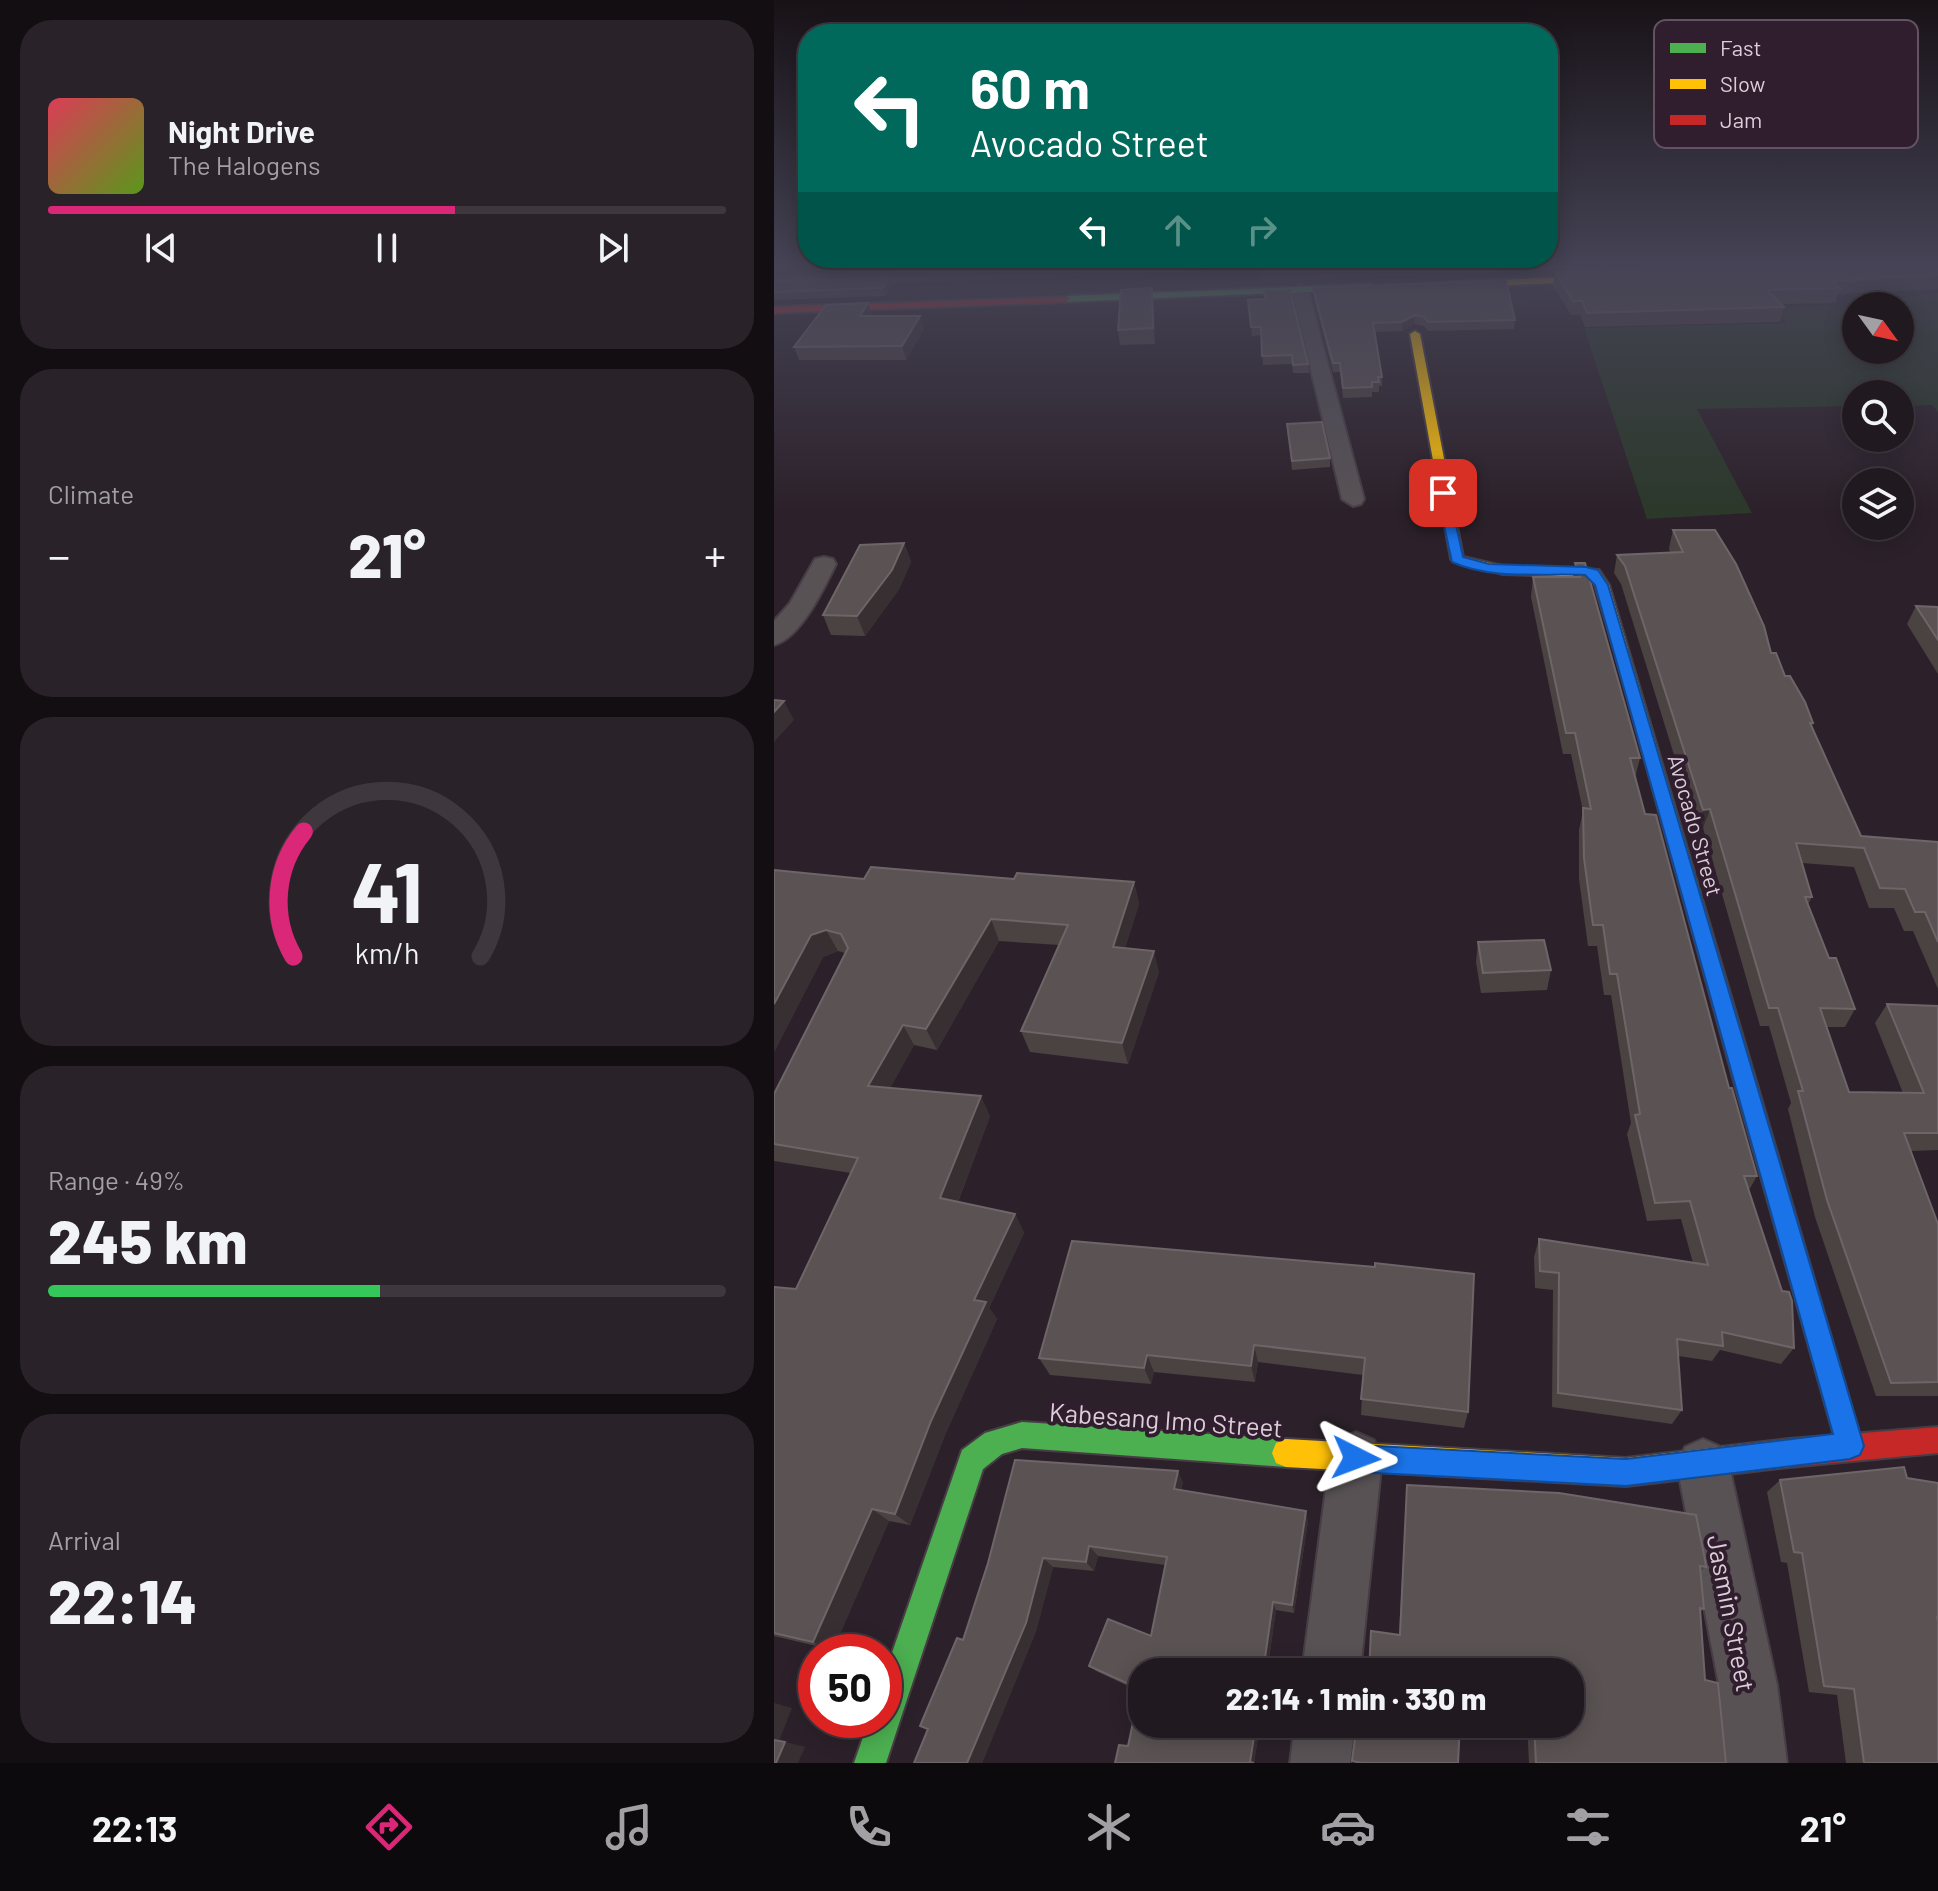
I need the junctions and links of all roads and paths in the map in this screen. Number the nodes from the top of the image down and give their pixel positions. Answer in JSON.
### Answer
{"nodes":[{"id":1,"x":1316,"y":346,"type":"edge"},
{"id":2,"x":1417,"y":346,"type":"edge"},
{"id":3,"x":1353,"y":499,"type":"dead end"},
{"id":4,"x":824,"y":564,"type":"dead end"},
{"id":5,"x":774,"y":637,"type":"edge"},
{"id":6,"x":1938,"y":1440,"type":"edge"},
{"id":7,"x":1850,"y":1446,"type":"junction"},
{"id":8,"x":1356,"y":1458,"type":"junction"},
{"id":9,"x":1703,"y":1465,"type":"junction"},
{"id":10,"x":1333,"y":1658,"type":"edge"},
{"id":11,"x":1323,"y":1738,"type":"edge"},
{"id":12,"x":870,"y":1763,"type":"edge"},
{"id":13,"x":1320,"y":1763,"type":"edge"},
{"id":14,"x":1757,"y":1763,"type":"edge"}],
"edges":[{"from":1,"to":3,"type":"street"},
{"from":2,"to":7,"type":"street","name":"Avocado Street"},
{"from":4,"to":5,"type":"street"},
{"from":6,"to":7,"type":"street","name":"Kabesang Imo Street"},
{"from":7,"to":9,"type":"street","name":"Kabesang Imo Street"},
{"from":8,"to":9,"type":"street","name":"Kabesang Imo Street"},
{"from":8,"to":10,"type":"street"},
{"from":8,"to":12,"type":"street","name":"Kabesang Imo Street"},
{"from":9,"to":14,"type":"street","name":"Jasmin Street"},
{"from":11,"to":13,"type":"street"}]}
